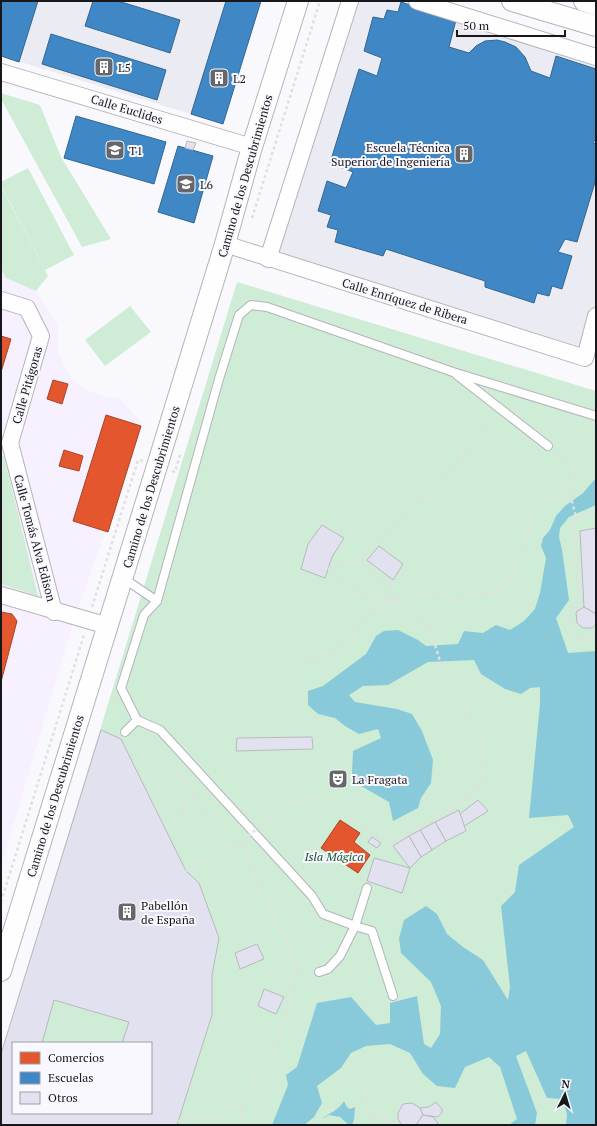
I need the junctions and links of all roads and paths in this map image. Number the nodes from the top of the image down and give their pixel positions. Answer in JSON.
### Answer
{"nodes":[{"id":1,"x":298,"y":1,"type":"edge"},
{"id":2,"x":320,"y":1,"type":"edge"},
{"id":3,"x":350,"y":1,"type":"edge"},
{"id":4,"x":417,"y":1,"type":"edge"},
{"id":5,"x":512,"y":1,"type":"edge"},
{"id":6,"x":584,"y":1,"type":"edge"},
{"id":7,"x":596,"y":5,"type":"edge"},
{"id":8,"x":596,"y":26,"type":"edge"},
{"id":9,"x":596,"y":57,"type":"edge"},
{"id":10,"x":1,"y":72,"type":"edge"},
{"id":11,"x":252,"y":147,"type":"junction"},
{"id":12,"x":251,"y":219,"type":"dead end"},
{"id":13,"x":225,"y":244,"type":"junction"},
{"id":14,"x":268,"y":259,"type":"junction"},
{"id":15,"x":3,"y":297,"type":"edge"},
{"id":16,"x":596,"y":316,"type":"edge"},
{"id":17,"x":453,"y":372,"type":"junction"},
{"id":18,"x":596,"y":416,"type":"edge"},
{"id":19,"x":490,"y":424,"type":"dead end"},
{"id":20,"x":6,"y":442,"type":"edge"},
{"id":21,"x":548,"y":446,"type":"joint"},
{"id":22,"x":143,"y":461,"type":"dead end"},
{"id":23,"x":569,"y":489,"type":"junction"},
{"id":24,"x":596,"y":512,"type":"edge"},
{"id":25,"x":576,"y":517,"type":"junction"},
{"id":26,"x":363,"y":558,"type":"junction"},
{"id":27,"x":123,"y":578,"type":"junction"},
{"id":28,"x":1,"y":595,"type":"edge"},
{"id":29,"x":390,"y":598,"type":"junction"},
{"id":30,"x":157,"y":601,"type":"junction"},
{"id":31,"x":93,"y":604,"type":"dead end"},
{"id":32,"x":54,"y":612,"type":"junction"},
{"id":33,"x":108,"y":626,"type":"junction"},
{"id":34,"x":83,"y":636,"type":"dead end"},
{"id":35,"x":596,"y":638,"type":"edge"},
{"id":36,"x":292,"y":661,"type":"dead end"},
{"id":37,"x":443,"y":671,"type":"dead end"},
{"id":38,"x":451,"y":689,"type":"dead end"},
{"id":39,"x":137,"y":720,"type":"junction"},
{"id":40,"x":125,"y":732,"type":"dead end"},
{"id":41,"x":165,"y":818,"type":"dead end"},
{"id":42,"x":228,"y":820,"type":"dead end"},
{"id":43,"x":243,"y":832,"type":"dead end"},
{"id":44,"x":244,"y":839,"type":"junction"},
{"id":45,"x":186,"y":871,"type":"dead end"},
{"id":46,"x":367,"y":888,"type":"dead end"},
{"id":47,"x":1,"y":902,"type":"edge"},
{"id":48,"x":355,"y":926,"type":"junction"},
{"id":49,"x":6,"y":939,"type":"edge"},
{"id":50,"x":1,"y":971,"type":"edge"},
{"id":51,"x":319,"y":972,"type":"dead end"},
{"id":52,"x":392,"y":996,"type":"dead end"},
{"id":53,"x":359,"y":1084,"type":"dead end"},
{"id":54,"x":243,"y":1104,"type":"junction"},
{"id":55,"x":178,"y":1121,"type":"dead end"},
{"id":56,"x":241,"y":1125,"type":"edge"},
{"id":57,"x":394,"y":1125,"type":"edge"}],
"edges":[{"from":1,"to":11,"type":"street","name":"Camino de los Descubrimientos"},
{"from":2,"to":12,"type":"path"},
{"from":3,"to":14,"type":"street"},
{"from":4,"to":9,"type":"street"},
{"from":5,"to":8,"type":"street"},
{"from":6,"to":7,"type":"street"},
{"from":10,"to":11,"type":"street","name":"Calle Euclides"},
{"from":11,"to":13,"type":"street","name":"Camino de los Descubrimientos"},
{"from":13,"to":14,"type":"street","name":"Calle Enríquez de Ribera"},
{"from":13,"to":27,"type":"street","name":"Camino de los Descubrimientos"},
{"from":14,"to":16,"type":"street","name":"Calle Enríquez de Ribera"},
{"from":15,"to":20,"type":"street","name":"Calle Pitágoras"},
{"from":17,"to":18,"type":"lane"},
{"from":17,"to":21,"type":"lane"},
{"from":17,"to":30,"type":"lane"},
{"from":19,"to":26,"type":"path"},
{"from":20,"to":32,"type":"street","name":"Calle Tomás Alva Edison"},
{"from":21,"to":23,"type":"path"},
{"from":22,"to":31,"type":"path"},
{"from":23,"to":25,"type":"path"},
{"from":23,"to":29,"type":"path"},
{"from":24,"to":25,"type":"path"},
{"from":25,"to":35,"type":"path"},
{"from":26,"to":29,"type":"path"},
{"from":26,"to":29,"type":"path"},
{"from":27,"to":30,"type":"lane"},
{"from":27,"to":33,"type":"street","name":"Camino de los Descubrimientos"},
{"from":28,"to":32,"type":"street","name":"Calle Tomás Alva Edison"},
{"from":29,"to":36,"type":"path"},
{"from":29,"to":37,"type":"path"},
{"from":30,"to":39,"type":"lane"},
{"from":32,"to":33,"type":"street"},
{"from":33,"to":49,"type":"street","name":"Camino de los Descubrimientos"},
{"from":34,"to":47,"type":"path"},
{"from":38,"to":44,"type":"path","bridge":true},
{"from":39,"to":40,"type":"lane"},
{"from":39,"to":48,"type":"lane"},
{"from":41,"to":42,"type":"path"},
{"from":43,"to":44,"type":"path"},
{"from":44,"to":45,"type":"path"},
{"from":44,"to":54,"type":"path"},
{"from":46,"to":48,"type":"lane"},
{"from":48,"to":51,"type":"lane"},
{"from":48,"to":52,"type":"lane"},
{"from":49,"to":50,"type":"street","name":"Camino de los Descubrimientos"},
{"from":53,"to":57,"type":"path"},
{"from":54,"to":55,"type":"path"},
{"from":54,"to":56,"type":"path"}]}
